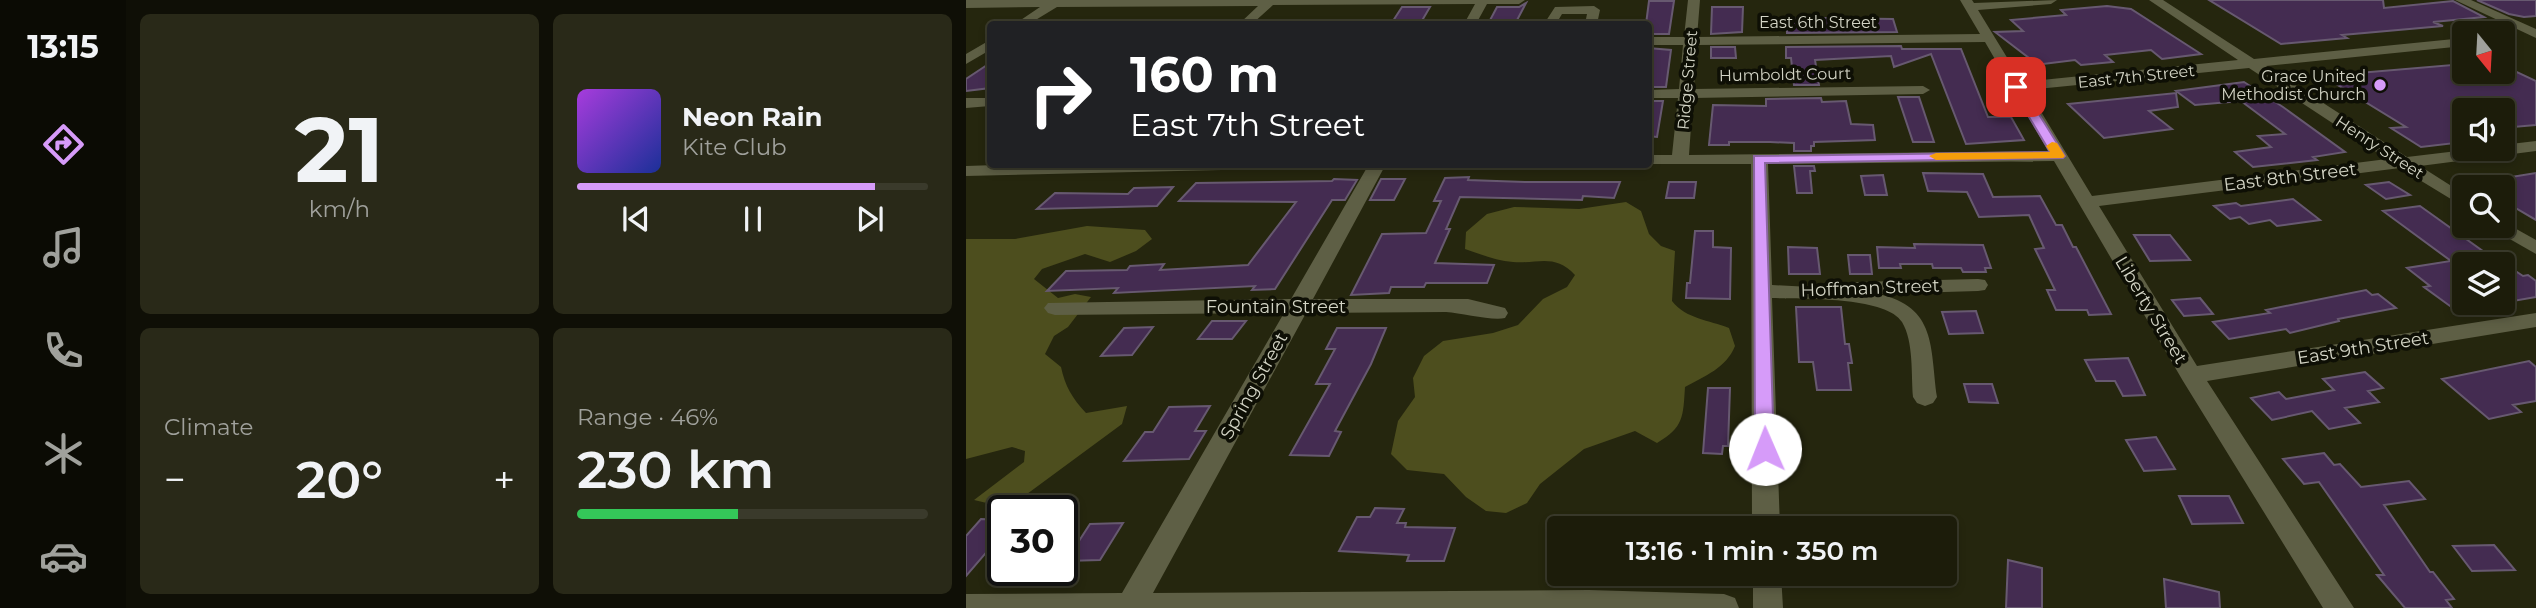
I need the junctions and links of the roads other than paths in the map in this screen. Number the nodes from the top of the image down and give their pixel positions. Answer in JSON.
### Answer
{"nodes":[{"id":1,"x":1483,"y":0,"type":"edge"},
{"id":2,"x":1519,"y":0,"type":"edge"},
{"id":3,"x":1694,"y":0,"type":"edge"},
{"id":4,"x":2051,"y":0,"type":"edge"},
{"id":5,"x":2155,"y":0,"type":"edge"},
{"id":6,"x":2461,"y":0,"type":"edge"},
{"id":7,"x":1271,"y":1,"type":"edge"},
{"id":8,"x":1057,"y":2,"type":"edge"},
{"id":9,"x":1968,"y":4,"type":"edge"},
{"id":10,"x":966,"y":5,"type":"edge"},
{"id":11,"x":1026,"y":21,"type":"edge"},
{"id":12,"x":1248,"y":21,"type":"edge"},
{"id":13,"x":1472,"y":21,"type":"edge"},
{"id":14,"x":1552,"y":21,"type":"edge"},
{"id":15,"x":1592,"y":21,"type":"edge"},
{"id":16,"x":2536,"y":34,"type":"edge"},
{"id":17,"x":2515,"y":36,"type":"edge"},
{"id":18,"x":1989,"y":38,"type":"junction"},
{"id":19,"x":1691,"y":40,"type":"junction"},
{"id":20,"x":1652,"y":41,"type":"edge"},
{"id":21,"x":2452,"y":42,"type":"edge"},
{"id":22,"x":987,"y":47,"type":"edge"},
{"id":23,"x":987,"y":48,"type":"edge"},
{"id":24,"x":966,"y":49,"type":"edge"},
{"id":25,"x":966,"y":60,"type":"edge"},
{"id":26,"x":2252,"y":64,"type":"junction"},
{"id":27,"x":2016,"y":87,"type":"junction"},
{"id":28,"x":1923,"y":90,"type":"dead end"},
{"id":29,"x":1686,"y":93,"type":"junction"},
{"id":30,"x":1652,"y":94,"type":"edge"},
{"id":31,"x":987,"y":102,"type":"edge"},
{"id":32,"x":966,"y":103,"type":"edge"},
{"id":33,"x":2536,"y":146,"type":"edge"},
{"id":34,"x":2058,"y":156,"type":"junction"},
{"id":35,"x":1759,"y":159,"type":"junction"},
{"id":36,"x":1652,"y":160,"type":"edge"},
{"id":37,"x":1680,"y":160,"type":"junction"},
{"id":38,"x":2404,"y":163,"type":"junction"},
{"id":39,"x":1042,"y":168,"type":"edge"},
{"id":40,"x":1376,"y":168,"type":"edge"},
{"id":41,"x":966,"y":171,"type":"edge"},
{"id":42,"x":2452,"y":194,"type":"edge"},
{"id":43,"x":2086,"y":202,"type":"junction"},
{"id":44,"x":2515,"y":235,"type":"edge"},
{"id":45,"x":2536,"y":248,"type":"edge"},
{"id":46,"x":1978,"y":285,"type":"dead end"},
{"id":47,"x":1762,"y":291,"type":"junction"},
{"id":48,"x":1298,"y":307,"type":"junction"},
{"id":49,"x":1055,"y":308,"type":"dead end"},
{"id":50,"x":1497,"y":313,"type":"dead end"},
{"id":51,"x":2536,"y":320,"type":"edge"},
{"id":52,"x":2191,"y":375,"type":"junction"},
{"id":53,"x":1925,"y":397,"type":"dead end"},
{"id":54,"x":1766,"y":516,"type":"edge"},
{"id":55,"x":1767,"y":586,"type":"edge"},
{"id":56,"x":1130,"y":607,"type":"edge"},
{"id":57,"x":966,"y":608,"type":"edge"},
{"id":58,"x":1724,"y":608,"type":"edge"},
{"id":59,"x":1768,"y":608,"type":"edge"},
{"id":60,"x":2339,"y":608,"type":"edge"}],
"edges":[{"from":1,"to":2,"type":"street"},
{"from":1,"to":7,"type":"street"},
{"from":1,"to":13,"type":"street"},
{"from":3,"to":19,"type":"street","name":"Ridge Street"},
{"from":4,"to":9,"type":"street"},
{"from":5,"to":26,"type":"street","name":"Henry Street"},
{"from":6,"to":16,"type":"street"},
{"from":7,"to":8,"type":"street"},
{"from":7,"to":12,"type":"street"},
{"from":8,"to":10,"type":"street"},
{"from":8,"to":11,"type":"street"},
{"from":9,"to":18,"type":"street","name":"Liberty Street"},
{"from":14,"to":15,"type":"street"},
{"from":16,"to":17,"type":"street"},
{"from":18,"to":19,"type":"street","name":"East 6th Street"},
{"from":18,"to":27,"type":"street","name":"Liberty Street"},
{"from":19,"to":20,"type":"street","name":"East 6th Street"},
{"from":19,"to":29,"type":"street","name":"Ridge Street"},
{"from":21,"to":26,"type":"street","name":"East 7th Street"},
{"from":22,"to":24,"type":"street"},
{"from":23,"to":25,"type":"street"},
{"from":26,"to":27,"type":"street","name":"East 7th Street"},
{"from":26,"to":38,"type":"street","name":"Henry Street"},
{"from":27,"to":34,"type":"street","name":"Liberty Street"},
{"from":28,"to":29,"type":"street","name":"Humboldt Court"},
{"from":29,"to":30,"type":"street","name":"Humboldt Court"},
{"from":29,"to":37,"type":"street","name":"Ridge Street"},
{"from":31,"to":32,"type":"street"},
{"from":33,"to":38,"type":"street","name":"East 8th Street"},
{"from":34,"to":35,"type":"street"},
{"from":34,"to":43,"type":"street","name":"Liberty Street"},
{"from":35,"to":37,"type":"street"},
{"from":35,"to":47,"type":"street"},
{"from":36,"to":37,"type":"street"},
{"from":38,"to":42,"type":"street","name":"Henry Street"},
{"from":38,"to":43,"type":"street","name":"East 8th Street"},
{"from":39,"to":41,"type":"street"},
{"from":40,"to":48,"type":"street","name":"Spring Street"},
{"from":43,"to":52,"type":"street","name":"Liberty Street"},
{"from":44,"to":45,"type":"street"},
{"from":46,"to":47,"type":"street","name":"Hoffman Street"},
{"from":47,"to":53,"type":"street"},
{"from":47,"to":54,"type":"street"},
{"from":48,"to":49,"type":"street","name":"Fountain Street"},
{"from":48,"to":50,"type":"street","name":"Fountain Street"},
{"from":48,"to":56,"type":"street","name":"Spring Street"},
{"from":51,"to":52,"type":"street","name":"East 9th Street"},
{"from":52,"to":60,"type":"street","name":"Liberty Street"},
{"from":55,"to":59,"type":"street"},
{"from":56,"to":57,"type":"street"},
{"from":56,"to":58,"type":"street"}]}
